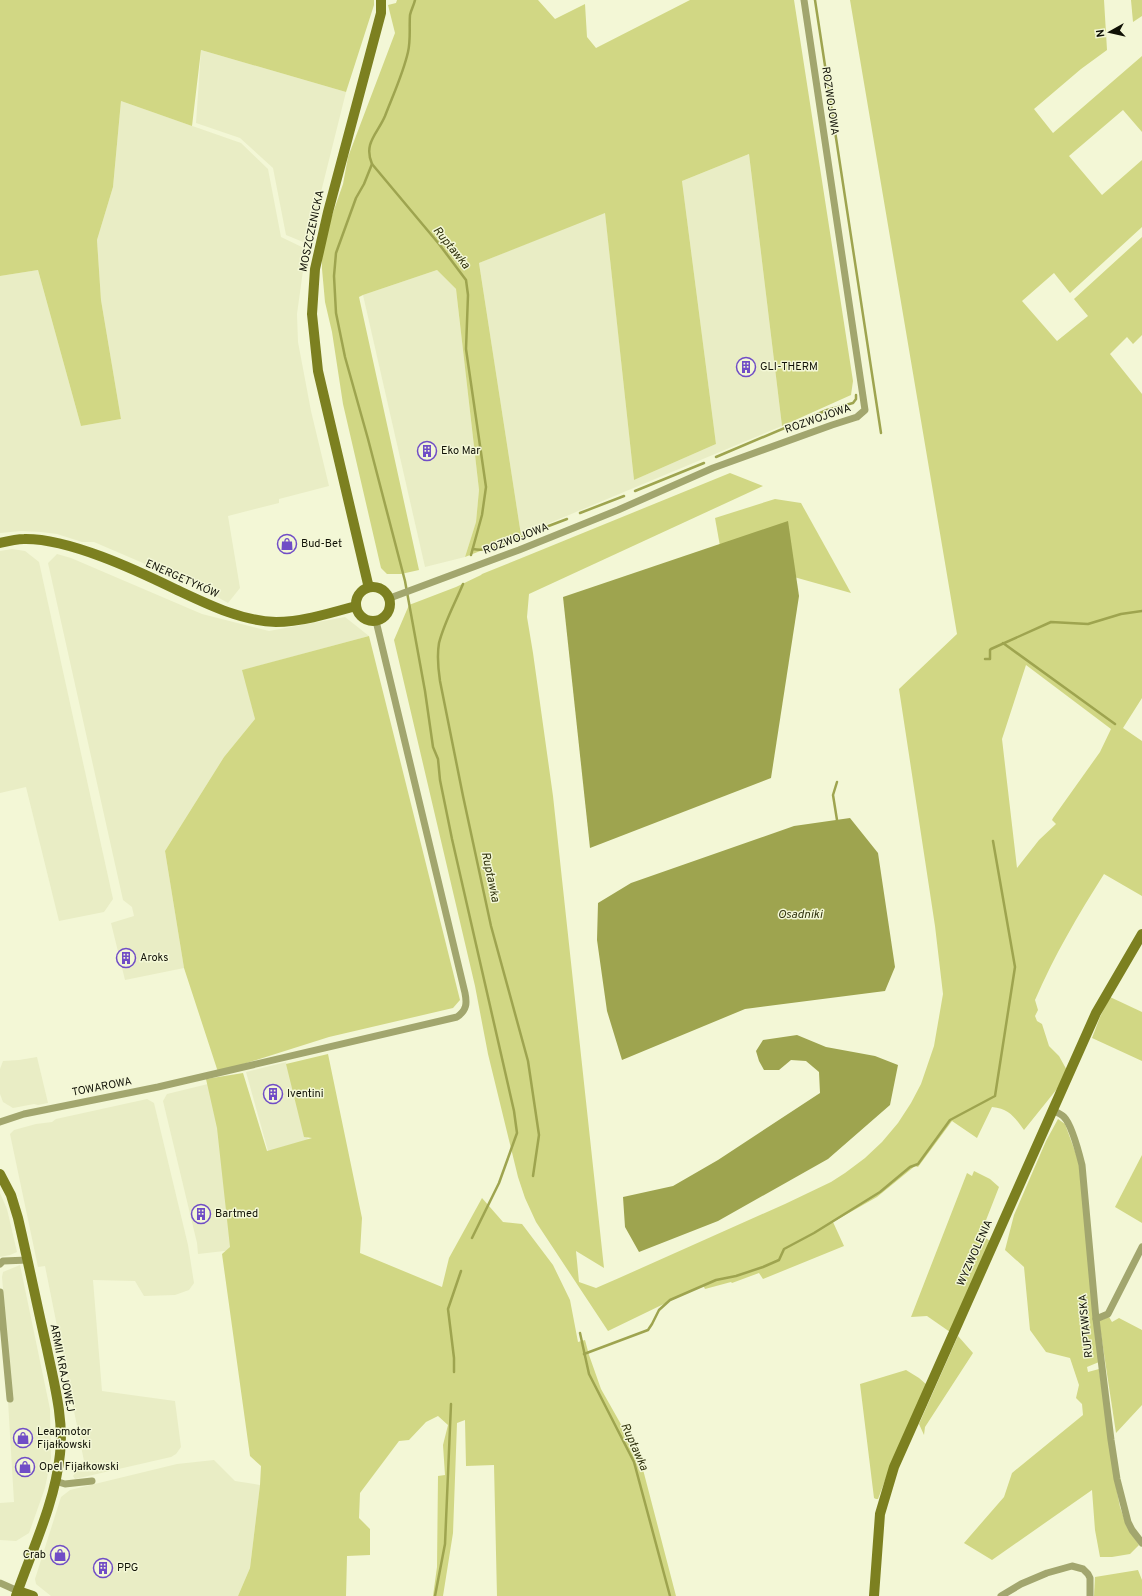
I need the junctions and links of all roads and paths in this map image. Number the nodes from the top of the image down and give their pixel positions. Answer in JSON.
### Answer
{"nodes":[{"id":1,"x":382,"y":0,"type":"edge"},
{"id":2,"x":804,"y":0,"type":"edge"},
{"id":3,"x":0,"y":543,"type":"edge"},
{"id":4,"x":371,"y":587,"type":"junction"},
{"id":5,"x":390,"y":598,"type":"junction"},
{"id":6,"x":356,"y":606,"type":"junction"},
{"id":7,"x":376,"y":621,"type":"junction"},
{"id":8,"x":1142,"y":934,"type":"edge"},
{"id":9,"x":1052,"y":1110,"type":"junction"},
{"id":10,"x":0,"y":1122,"type":"edge"},
{"id":11,"x":2,"y":1179,"type":"edge"},
{"id":12,"x":1142,"y":1247,"type":"edge"},
{"id":13,"x":28,"y":1260,"type":"junction"},
{"id":14,"x":1,"y":1262,"type":"edge"},
{"id":15,"x":0,"y":1292,"type":"edge"},
{"id":16,"x":1096,"y":1319,"type":"junction"},
{"id":17,"x":2,"y":1335,"type":"edge"},
{"id":18,"x":4,"y":1368,"type":"edge"},
{"id":19,"x":10,"y":1399,"type":"dead end"},
{"id":20,"x":55,"y":1481,"type":"junction"},
{"id":21,"x":92,"y":1481,"type":"dead end"},
{"id":22,"x":1142,"y":1543,"type":"edge"},
{"id":23,"x":0,"y":1583,"type":"edge"},
{"id":24,"x":17,"y":1593,"type":"edge"},
{"id":25,"x":33,"y":1596,"type":"edge"},
{"id":26,"x":874,"y":1596,"type":"edge"},
{"id":27,"x":1001,"y":1596,"type":"edge"},
{"id":28,"x":1090,"y":1596,"type":"edge"}],
"edges":[{"from":1,"to":4,"type":"street","name":"MOSZCZENICKA"},
{"from":2,"to":5,"type":"street","name":"ROZWOJOWA"},
{"from":3,"to":6,"type":"street","name":"ENERGETYKÓW"},
{"from":4,"to":5,"type":"street"},
{"from":4,"to":6,"type":"street"},
{"from":5,"to":7,"type":"street"},
{"from":6,"to":7,"type":"street"},
{"from":7,"to":10,"type":"street","name":"TOWAROWA"},
{"from":8,"to":9,"type":"street","name":"WYZWOLENIA"},
{"from":9,"to":16,"type":"street","name":"RUPTAWSKA"},
{"from":9,"to":26,"type":"street","name":"WYZWOLENIA"},
{"from":11,"to":13,"type":"street","name":"ARMII KRAJOWEJ"},
{"from":12,"to":16,"type":"street"},
{"from":13,"to":14,"type":"street"},
{"from":13,"to":20,"type":"street","name":"ARMII KRAJOWEJ"},
{"from":15,"to":17,"type":"street"},
{"from":16,"to":22,"type":"street","name":"RUPTAWSKA"},
{"from":17,"to":18,"type":"street"},
{"from":18,"to":19,"type":"street"},
{"from":20,"to":21,"type":"street"},
{"from":20,"to":24,"type":"street","name":"ARMII KRAJOWEJ"},
{"from":23,"to":24,"type":"street"},
{"from":24,"to":25,"type":"street"},
{"from":27,"to":28,"type":"street"}]}
